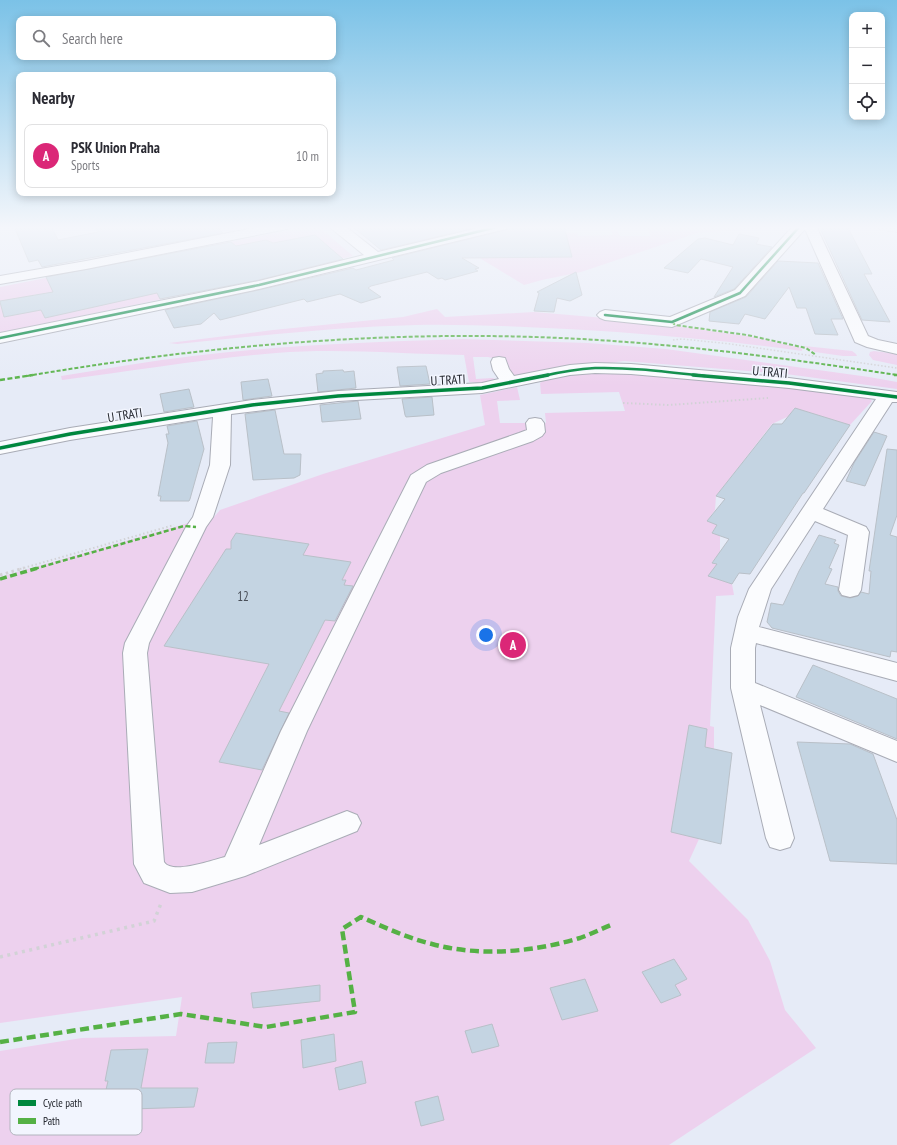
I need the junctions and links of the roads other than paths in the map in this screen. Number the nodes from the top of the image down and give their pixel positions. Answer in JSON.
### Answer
{"nodes":[{"id":1,"x":281,"y":279,"type":"edge"},
{"id":2,"x":752,"y":279,"type":"edge"},
{"id":3,"x":834,"y":279,"type":"edge"},
{"id":4,"x":605,"y":316,"type":"dead end"},
{"id":5,"x":0,"y":338,"type":"edge"},
{"id":6,"x":897,"y":348,"type":"edge"},
{"id":7,"x":498,"y":362,"type":"dead end"},
{"id":8,"x":510,"y":382,"type":"junction"},
{"id":9,"x":892,"y":396,"type":"edge"},
{"id":10,"x":222,"y":409,"type":"junction"},
{"id":11,"x":535,"y":423,"type":"dead end"},
{"id":12,"x":0,"y":448,"type":"edge"},
{"id":13,"x":811,"y":511,"type":"junction"},
{"id":14,"x":850,"y":590,"type":"dead end"},
{"id":15,"x":746,"y":632,"type":"junction"},
{"id":16,"x":897,"y":672,"type":"edge"},
{"id":17,"x":743,"y":688,"type":"junction"},
{"id":18,"x":897,"y":752,"type":"edge"},
{"id":19,"x":347,"y":824,"type":"dead end"},
{"id":20,"x":780,"y":838,"type":"dead end"},
{"id":21,"x":235,"y":867,"type":"junction"}],
"edges":[{"from":1,"to":5,"type":"street"},
{"from":2,"to":4,"type":"street"},
{"from":3,"to":6,"type":"street"},
{"from":7,"to":8,"type":"street"},
{"from":8,"to":9,"type":"street","name":"U TRATI"},
{"from":8,"to":10,"type":"street","name":"U TRATI"},
{"from":9,"to":13,"type":"street"},
{"from":10,"to":12,"type":"street","name":"U TRATI"},
{"from":10,"to":21,"type":"street"},
{"from":11,"to":21,"type":"street"},
{"from":13,"to":14,"type":"street"},
{"from":13,"to":15,"type":"street"},
{"from":15,"to":16,"type":"street"},
{"from":15,"to":17,"type":"street"},
{"from":17,"to":18,"type":"street"},
{"from":17,"to":20,"type":"street"},
{"from":19,"to":21,"type":"street"}]}
